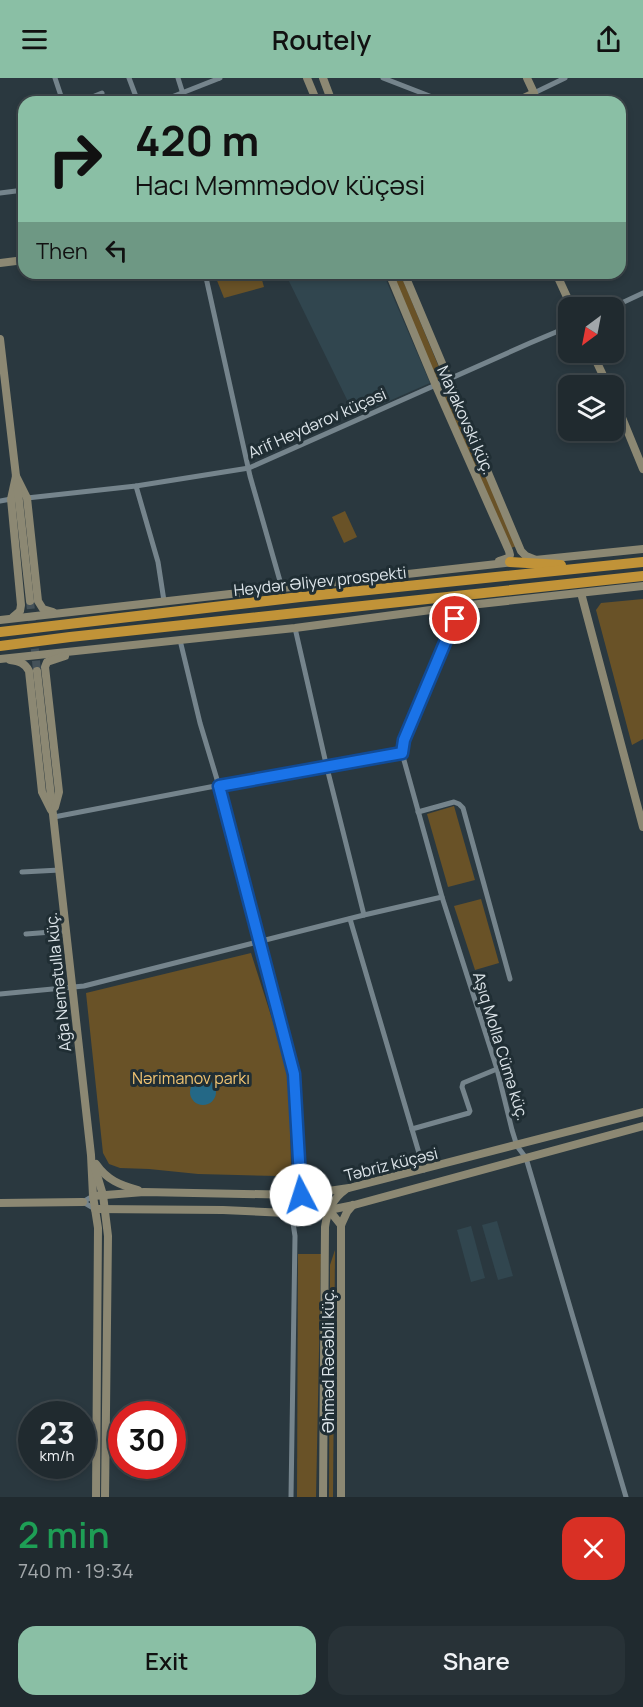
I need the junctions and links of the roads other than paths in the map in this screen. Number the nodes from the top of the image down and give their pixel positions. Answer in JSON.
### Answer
{"nodes":[{"id":1,"x":55,"y":78,"type":"edge"},
{"id":2,"x":129,"y":78,"type":"edge"},
{"id":3,"x":178,"y":78,"type":"edge"},
{"id":4,"x":220,"y":78,"type":"edge"},
{"id":5,"x":307,"y":78,"type":"edge"},
{"id":6,"x":323,"y":78,"type":"edge"},
{"id":7,"x":383,"y":78,"type":"edge"},
{"id":8,"x":527,"y":78,"type":"edge"},
{"id":9,"x":565,"y":78,"type":"edge"},
{"id":10,"x":102,"y":93,"type":"dead end"},
{"id":11,"x":534,"y":93,"type":"junction"},
{"id":12,"x":183,"y":94,"type":"junction"},
{"id":13,"x":61,"y":96,"type":"edge"},
{"id":14,"x":95,"y":96,"type":"edge"},
{"id":15,"x":136,"y":96,"type":"edge"},
{"id":16,"x":177,"y":96,"type":"edge"},
{"id":17,"x":314,"y":96,"type":"edge"},
{"id":18,"x":330,"y":96,"type":"edge"},
{"id":19,"x":430,"y":96,"type":"edge"},
{"id":20,"x":527,"y":96,"type":"edge"},
{"id":21,"x":18,"y":191,"type":"edge"},
{"id":22,"x":0,"y":193,"type":"edge"},
{"id":23,"x":18,"y":261,"type":"edge"},
{"id":24,"x":0,"y":263,"type":"edge"},
{"id":25,"x":206,"y":279,"type":"edge"},
{"id":26,"x":391,"y":279,"type":"edge"},
{"id":27,"x":406,"y":279,"type":"edge"},
{"id":28,"x":559,"y":279,"type":"edge"},
{"id":29,"x":643,"y":293,"type":"edge"},
{"id":30,"x":567,"y":297,"type":"edge"},
{"id":31,"x":624,"y":302,"type":"edge"},
{"id":32,"x":558,"y":331,"type":"edge"},
{"id":33,"x":0,"y":339,"type":"edge"},
{"id":34,"x":448,"y":380,"type":"junction"},
{"id":35,"x":436,"y":386,"type":"junction"},
{"id":36,"x":624,"y":422,"type":"edge"},
{"id":37,"x":249,"y":468,"type":"junction"},
{"id":38,"x":643,"y":469,"type":"edge"},
{"id":39,"x":16,"y":476,"type":"junction"},
{"id":40,"x":136,"y":486,"type":"junction"},
{"id":41,"x":27,"y":498,"type":"junction"},
{"id":42,"x":11,"y":499,"type":"junction"},
{"id":43,"x":0,"y":501,"type":"edge"},
{"id":44,"x":643,"y":549,"type":"edge"},
{"id":45,"x":536,"y":560,"type":"junction"},
{"id":46,"x":510,"y":562,"type":"junction"},
{"id":47,"x":643,"y":562,"type":"edge"},
{"id":48,"x":488,"y":565,"type":"junction"},
{"id":49,"x":594,"y":567,"type":"junction"},
{"id":50,"x":643,"y":576,"type":"edge"},
{"id":51,"x":643,"y":586,"type":"edge"},
{"id":52,"x":282,"y":588,"type":"junction"},
{"id":53,"x":581,"y":593,"type":"junction"},
{"id":54,"x":30,"y":601,"type":"tunnel mouth"},
{"id":55,"x":164,"y":601,"type":"junction"},
{"id":56,"x":461,"y":606,"type":"junction"},
{"id":57,"x":56,"y":613,"type":"junction"},
{"id":58,"x":4,"y":619,"type":"edge"},
{"id":59,"x":295,"y":628,"type":"junction"},
{"id":60,"x":0,"y":632,"type":"edge"},
{"id":61,"x":180,"y":640,"type":"junction"},
{"id":62,"x":0,"y":646,"type":"edge"},
{"id":63,"x":82,"y":651,"type":"junction"},
{"id":64,"x":0,"y":659,"type":"edge"},
{"id":65,"x":37,"y":671,"type":"tunnel mouth"},
{"id":66,"x":402,"y":753,"type":"junction"},
{"id":67,"x":327,"y":768,"type":"junction"},
{"id":68,"x":219,"y":786,"type":"junction"},
{"id":69,"x":418,"y":812,"type":"junction"},
{"id":70,"x":53,"y":816,"type":"junction"},
{"id":71,"x":643,"y":827,"type":"edge"},
{"id":72,"x":60,"y":870,"type":"junction"},
{"id":73,"x":22,"y":872,"type":"dead end"},
{"id":74,"x":442,"y":897,"type":"junction"},
{"id":75,"x":364,"y":915,"type":"junction"},
{"id":76,"x":350,"y":919,"type":"junction"},
{"id":77,"x":65,"y":931,"type":"junction"},
{"id":78,"x":26,"y":934,"type":"dead end"},
{"id":79,"x":259,"y":942,"type":"junction"},
{"id":80,"x":510,"y":979,"type":"dead end"},
{"id":81,"x":72,"y":987,"type":"junction"},
{"id":82,"x":0,"y":994,"type":"edge"},
{"id":83,"x":497,"y":1070,"type":"junction"},
{"id":84,"x":643,"y":1112,"type":"edge"},
{"id":85,"x":643,"y":1126,"type":"edge"},
{"id":86,"x":412,"y":1129,"type":"junction"},
{"id":87,"x":517,"y":1146,"type":"junction"},
{"id":88,"x":91,"y":1155,"type":"junction"},
{"id":89,"x":526,"y":1158,"type":"junction"},
{"id":90,"x":424,"y":1170,"type":"junction"},
{"id":91,"x":349,"y":1188,"type":"junction"},
{"id":92,"x":144,"y":1192,"type":"junction"},
{"id":93,"x":192,"y":1192,"type":"junction"},
{"id":94,"x":103,"y":1195,"type":"junction"},
{"id":95,"x":301,"y":1195,"type":"junction"},
{"id":96,"x":93,"y":1196,"type":"junction"},
{"id":97,"x":83,"y":1202,"type":"junction"},
{"id":98,"x":0,"y":1203,"type":"edge"},
{"id":99,"x":354,"y":1205,"type":"junction"},
{"id":100,"x":95,"y":1209,"type":"junction"},
{"id":101,"x":105,"y":1209,"type":"junction"},
{"id":102,"x":193,"y":1210,"type":"junction"},
{"id":103,"x":328,"y":1210,"type":"junction"},
{"id":104,"x":287,"y":1213,"type":"junction"},
{"id":105,"x":309,"y":1214,"type":"junction"},
{"id":106,"x":341,"y":1225,"type":"junction"},
{"id":107,"x":325,"y":1227,"type":"junction"},
{"id":108,"x":96,"y":1497,"type":"edge"},
{"id":109,"x":105,"y":1497,"type":"edge"},
{"id":110,"x":291,"y":1497,"type":"edge"},
{"id":111,"x":323,"y":1497,"type":"edge"},
{"id":112,"x":341,"y":1497,"type":"edge"},
{"id":113,"x":626,"y":1497,"type":"edge"}],
"edges":[{"from":1,"to":13,"type":"street"},
{"from":2,"to":15,"type":"street"},
{"from":3,"to":12,"type":"street"},
{"from":4,"to":12,"type":"street"},
{"from":5,"to":17,"type":"main road"},
{"from":6,"to":18,"type":"main road"},
{"from":7,"to":19,"type":"street"},
{"from":8,"to":11,"type":"main road"},
{"from":9,"to":11,"type":"street"},
{"from":10,"to":14,"type":"street"},
{"from":11,"to":20,"type":"main road"},
{"from":12,"to":16,"type":"street"},
{"from":21,"to":22,"type":"street"},
{"from":23,"to":24,"type":"main road"},
{"from":25,"to":37,"type":"street"},
{"from":26,"to":35,"type":"main road","name":"Mayakovski küç."},
{"from":27,"to":34,"type":"main road","name":"Mayakovski küç."},
{"from":28,"to":30,"type":"main road"},
{"from":29,"to":31,"type":"street"},
{"from":32,"to":34,"type":"street","name":"Arif Heydərov küçəsi"},
{"from":33,"to":39,"type":"main road"},
{"from":34,"to":35,"type":"street","name":"Arif Heydərov küçəsi"},
{"from":34,"to":45,"type":"main road","name":"Mayakovski küç."},
{"from":35,"to":37,"type":"street","name":"Arif Heydərov küçəsi"},
{"from":35,"to":48,"type":"main road","name":"Mayakovski küç."},
{"from":36,"to":38,"type":"main road"},
{"from":37,"to":40,"type":"street","name":"Arif Heydərov küçəsi"},
{"from":37,"to":52,"type":"street"},
{"from":39,"to":41,"type":"main road"},
{"from":39,"to":42,"type":"main road"},
{"from":39,"to":54,"type":"main road"},
{"from":40,"to":41,"type":"street","name":"Arif Heydərov küçəsi"},
{"from":40,"to":55,"type":"street"},
{"from":41,"to":57,"type":"main road"},
{"from":42,"to":43,"type":"street"},
{"from":42,"to":58,"type":"main road"},
{"from":44,"to":45,"type":"main road"},
{"from":45,"to":46,"type":"main road"},
{"from":46,"to":48,"type":"main road"},
{"from":46,"to":49,"type":"highway"},
{"from":47,"to":49,"type":"highway","name":"Heydər Əliyev prospekti"},
{"from":48,"to":52,"type":"main road"},
{"from":49,"to":60,"type":"highway","name":"Heydər Əliyev prospekti"},
{"from":50,"to":62,"type":"highway","name":"Heydər Əliyev prospekti"},
{"from":51,"to":53,"type":"main road"},
{"from":52,"to":55,"type":"main road"},
{"from":53,"to":56,"type":"main road"},
{"from":53,"to":71,"type":"main road"},
{"from":55,"to":57,"type":"main road"},
{"from":56,"to":59,"type":"main road"},
{"from":56,"to":66,"type":"street"},
{"from":57,"to":58,"type":"main road"},
{"from":59,"to":61,"type":"main road"},
{"from":59,"to":67,"type":"street"},
{"from":61,"to":63,"type":"main road"},
{"from":61,"to":68,"type":"street"},
{"from":63,"to":64,"type":"main road"},
{"from":63,"to":70,"type":"main road"},
{"from":64,"to":70,"type":"main road"},
{"from":65,"to":70,"type":"main road","name":"Ağa Nemətulla küç."},
{"from":66,"to":67,"type":"street"},
{"from":66,"to":69,"type":"street","name":"Aşıq Molla Cümə küç."},
{"from":67,"to":68,"type":"street"},
{"from":67,"to":75,"type":"street"},
{"from":68,"to":70,"type":"street"},
{"from":68,"to":79,"type":"street"},
{"from":69,"to":74,"type":"street","name":"Aşıq Molla Cümə küç."},
{"from":69,"to":80,"type":"street"},
{"from":70,"to":72,"type":"main road","name":"Ağa Nemətulla küç."},
{"from":72,"to":73,"type":"street"},
{"from":72,"to":77,"type":"main road","name":"Ağa Nemətulla küç."},
{"from":74,"to":75,"type":"street"},
{"from":74,"to":83,"type":"street","name":"Aşıq Molla Cümə küç."},
{"from":75,"to":76,"type":"street"},
{"from":76,"to":79,"type":"street"},
{"from":76,"to":86,"type":"street"},
{"from":77,"to":78,"type":"street"},
{"from":77,"to":81,"type":"main road","name":"Ağa Nemətulla küç."},
{"from":79,"to":81,"type":"street"},
{"from":79,"to":95,"type":"street"},
{"from":81,"to":82,"type":"street"},
{"from":81,"to":88,"type":"main road","name":"Ağa Nemətulla küç."},
{"from":83,"to":86,"type":"street"},
{"from":83,"to":87,"type":"street","name":"Aşıq Molla Cümə küç."},
{"from":84,"to":87,"type":"main road","name":"Təbriz küçəsi"},
{"from":85,"to":89,"type":"main road","name":"Təbriz küçəsi"},
{"from":86,"to":90,"type":"street"},
{"from":87,"to":89,"type":"street","name":"Aşıq Molla Cümə küç."},
{"from":87,"to":90,"type":"main road","name":"Təbriz küçəsi"},
{"from":88,"to":92,"type":"main road"},
{"from":88,"to":94,"type":"main road"},
{"from":88,"to":96,"type":"main road"},
{"from":89,"to":99,"type":"main road","name":"Təbriz küçəsi"},
{"from":89,"to":113,"type":"street","name":"Aşıq Molla Cümə küç."},
{"from":90,"to":91,"type":"main road","name":"Təbriz küçəsi"},
{"from":91,"to":95,"type":"main road","name":"Təbriz küçəsi"},
{"from":91,"to":103,"type":"main road"},
{"from":92,"to":93,"type":"main road","name":"Təbriz küçəsi"},
{"from":92,"to":94,"type":"main road","name":"Təbriz küçəsi"},
{"from":93,"to":95,"type":"main road","name":"Təbriz küçəsi"},
{"from":93,"to":102,"type":"main road"},
{"from":94,"to":96,"type":"main road","name":"Təbriz küçəsi"},
{"from":94,"to":101,"type":"main road"},
{"from":95,"to":103,"type":"main road"},
{"from":95,"to":104,"type":"main road"},
{"from":96,"to":97,"type":"street"},
{"from":96,"to":100,"type":"main road"},
{"from":97,"to":98,"type":"main road"},
{"from":97,"to":100,"type":"street"},
{"from":99,"to":103,"type":"main road","name":"Təbriz küçəsi"},
{"from":99,"to":106,"type":"main road"},
{"from":100,"to":101,"type":"main road"},
{"from":100,"to":108,"type":"main road"},
{"from":101,"to":102,"type":"main road"},
{"from":101,"to":109,"type":"main road"},
{"from":102,"to":104,"type":"main road"},
{"from":103,"to":105,"type":"main road","name":"Təbriz küçəsi"},
{"from":103,"to":106,"type":"main road"},
{"from":103,"to":107,"type":"main road","name":"Əhməd Rəcəbli küç."},
{"from":104,"to":105,"type":"main road"},
{"from":104,"to":110,"type":"street"},
{"from":105,"to":107,"type":"main road"},
{"from":106,"to":112,"type":"main road","name":"Əhməd Rəcəbli küç."},
{"from":107,"to":111,"type":"main road","name":"Əhməd Rəcəbli küç."}]}
